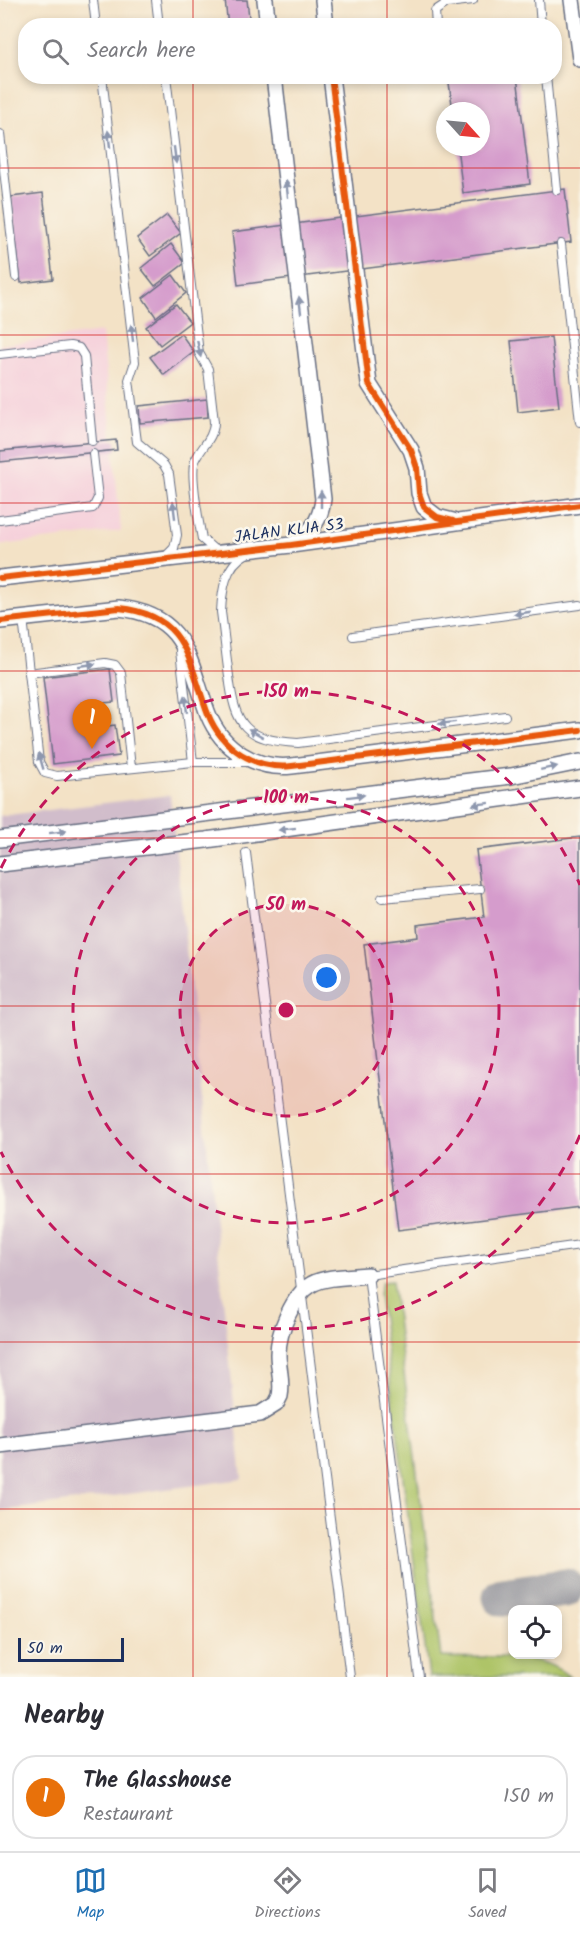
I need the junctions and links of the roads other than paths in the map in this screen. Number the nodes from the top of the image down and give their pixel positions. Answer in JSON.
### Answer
{"nodes":[{"id":1,"x":93,"y":0,"type":"edge"},
{"id":2,"x":156,"y":0,"type":"edge"},
{"id":3,"x":265,"y":0,"type":"edge"},
{"id":4,"x":323,"y":0,"type":"edge"},
{"id":5,"x":473,"y":0,"type":"edge"},
{"id":6,"x":539,"y":0,"type":"edge"},
{"id":7,"x":572,"y":0,"type":"edge"},
{"id":8,"x":95,"y":18,"type":"edge"},
{"id":9,"x":158,"y":18,"type":"edge"},
{"id":10,"x":267,"y":18,"type":"edge"},
{"id":11,"x":325,"y":18,"type":"edge"},
{"id":12,"x":435,"y":18,"type":"edge"},
{"id":13,"x":540,"y":18,"type":"edge"},
{"id":14,"x":580,"y":59,"type":"edge"},
{"id":15,"x":103,"y":84,"type":"edge"},
{"id":16,"x":167,"y":84,"type":"edge"},
{"id":17,"x":275,"y":84,"type":"edge"},
{"id":18,"x":333,"y":84,"type":"edge"},
{"id":19,"x":547,"y":84,"type":"edge"},
{"id":20,"x":0,"y":134,"type":"edge"},
{"id":21,"x":557,"y":190,"type":"dead end"},
{"id":22,"x":561,"y":244,"type":"dead end"},
{"id":23,"x":16,"y":277,"type":"dead end"},
{"id":24,"x":0,"y":354,"type":"edge"},
{"id":25,"x":580,"y":422,"type":"edge"},
{"id":26,"x":92,"y":441,"type":"dead end"},
{"id":27,"x":93,"y":454,"type":"dead end"},
{"id":28,"x":580,"y":505,"type":"edge"},
{"id":29,"x":0,"y":519,"type":"edge"},
{"id":30,"x":461,"y":522,"type":"junction"},
{"id":31,"x":291,"y":545,"type":"junction"},
{"id":32,"x":261,"y":548,"type":"junction"},
{"id":33,"x":222,"y":553,"type":"junction"},
{"id":34,"x":158,"y":560,"type":"junction"},
{"id":35,"x":0,"y":578,"type":"edge"},
{"id":36,"x":580,"y":605,"type":"edge"},
{"id":37,"x":23,"y":618,"type":"junction"},
{"id":38,"x":0,"y":621,"type":"edge"},
{"id":39,"x":353,"y":636,"type":"dead end"},
{"id":40,"x":179,"y":639,"type":"junction"},
{"id":41,"x":29,"y":673,"type":"junction"},
{"id":42,"x":505,"y":716,"type":"dead end"},
{"id":43,"x":580,"y":730,"type":"edge"},
{"id":44,"x":193,"y":762,"type":"junction"},
{"id":45,"x":253,"y":762,"type":"junction"},
{"id":46,"x":580,"y":762,"type":"edge"},
{"id":47,"x":132,"y":768,"type":"junction"},
{"id":48,"x":580,"y":788,"type":"edge"},
{"id":49,"x":0,"y":839,"type":"edge"},
{"id":50,"x":246,"y":853,"type":"dead end"},
{"id":51,"x":0,"y":864,"type":"edge"},
{"id":52,"x":480,"y":889,"type":"dead end"},
{"id":53,"x":382,"y":897,"type":"dead end"},
{"id":54,"x":580,"y":1245,"type":"edge"},
{"id":55,"x":368,"y":1275,"type":"junction"},
{"id":56,"x":303,"y":1293,"type":"junction"},
{"id":57,"x":0,"y":1446,"type":"edge"},
{"id":58,"x":350,"y":1677,"type":"edge"},
{"id":59,"x":420,"y":1677,"type":"edge"}],
"edges":[{"from":1,"to":8,"type":"lane"},
{"from":2,"to":9,"type":"lane"},
{"from":3,"to":10,"type":"street"},
{"from":4,"to":11,"type":"street"},
{"from":5,"to":12,"type":"lane"},
{"from":6,"to":13,"type":"lane"},
{"from":7,"to":14,"type":"street"},
{"from":34,"to":15,"type":"lane","one_way":true},
{"from":16,"to":33,"type":"lane","one_way":true},
{"from":31,"to":17,"type":"street","one_way":true},
{"from":18,"to":30,"type":"street"},
{"from":19,"to":21,"type":"lane"},
{"from":20,"to":23,"type":"lane"},
{"from":22,"to":25,"type":"lane"},
{"from":24,"to":26,"type":"lane"},
{"from":27,"to":29,"type":"lane"},
{"from":28,"to":30,"type":"street","name":"JALAN KLIA S3"},
{"from":30,"to":31,"type":"street","name":"JALAN KLIA S3"},
{"from":31,"to":32,"type":"street","name":"JALAN KLIA S3"},
{"from":32,"to":33,"type":"street","name":"JALAN KLIA S3"},
{"from":42,"to":32,"type":"lane","one_way":true},
{"from":33,"to":34,"type":"street","name":"JALAN KLIA S3"},
{"from":34,"to":35,"type":"street","name":"JALAN KLIA S3"},
{"from":36,"to":39,"type":"lane","one_way":true},
{"from":37,"to":38,"type":"street"},
{"from":37,"to":40,"type":"street"},
{"from":37,"to":41,"type":"lane"},
{"from":44,"to":40,"type":"lane","one_way":true},
{"from":40,"to":45,"type":"street"},
{"from":47,"to":41,"type":"lane","one_way":true},
{"from":41,"to":47,"type":"lane","one_way":true},
{"from":43,"to":45,"type":"street"},
{"from":44,"to":45,"type":"lane"},
{"from":44,"to":47,"type":"lane"},
{"from":49,"to":46,"type":"street","one_way":true},
{"from":48,"to":51,"type":"street","one_way":true},
{"from":50,"to":56,"type":"lane"},
{"from":52,"to":53,"type":"lane"},
{"from":54,"to":55,"type":"lane"},
{"from":55,"to":56,"type":"street"},
{"from":55,"to":59,"type":"lane"},
{"from":56,"to":57,"type":"street"},
{"from":56,"to":58,"type":"lane"}]}
